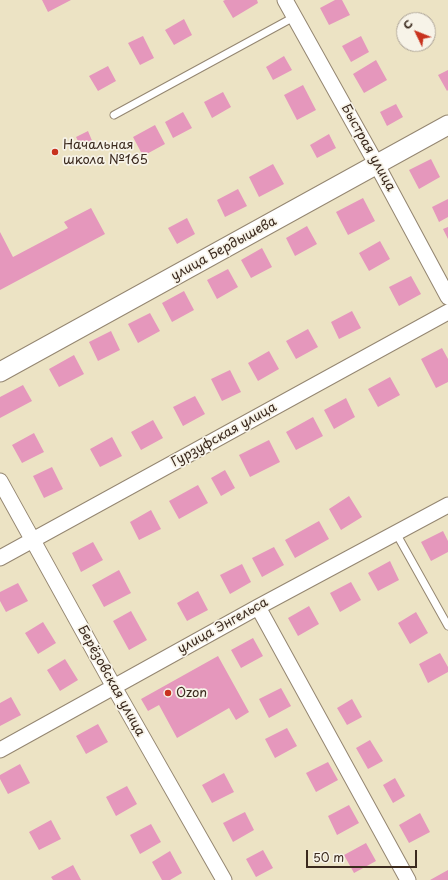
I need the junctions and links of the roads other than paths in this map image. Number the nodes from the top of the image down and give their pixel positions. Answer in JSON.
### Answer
{"nodes":[{"id":1,"x":285,"y":0,"type":"edge"},
{"id":2,"x":294,"y":16,"type":"junction"},
{"id":3,"x":114,"y":116,"type":"dead end"},
{"id":4,"x":448,"y":125,"type":"edge"},
{"id":5,"x":377,"y":165,"type":"junction"},
{"id":6,"x":448,"y":297,"type":"edge"},
{"id":7,"x":448,"y":312,"type":"edge"},
{"id":8,"x":0,"y":372,"type":"edge"},
{"id":9,"x":0,"y":481,"type":"edge"},
{"id":10,"x":448,"y":505,"type":"edge"},
{"id":11,"x":396,"y":533,"type":"junction"},
{"id":12,"x":33,"y":540,"type":"junction"},
{"id":13,"x":0,"y":558,"type":"edge"},
{"id":14,"x":258,"y":607,"type":"junction"},
{"id":15,"x":448,"y":626,"type":"edge"},
{"id":16,"x":114,"y":687,"type":"junction"},
{"id":17,"x":0,"y":750,"type":"edge"},
{"id":18,"x":224,"y":880,"type":"edge"},
{"id":19,"x":408,"y":880,"type":"edge"}],
"edges":[{"from":1,"to":2,"type":"street","name":"Быстрая улица"},
{"from":2,"to":3,"type":"lane"},
{"from":2,"to":5,"type":"street","name":"Быстрая улица"},
{"from":4,"to":5,"type":"street","name":"улица Бердышева"},
{"from":5,"to":6,"type":"street","name":"Быстрая улица"},
{"from":5,"to":8,"type":"street","name":"улица Бердышева"},
{"from":7,"to":12,"type":"street","name":"Гурзуфская улица"},
{"from":9,"to":12,"type":"street","name":"Берёзовская улица"},
{"from":10,"to":11,"type":"street","name":"улица Энгельса"},
{"from":11,"to":14,"type":"street","name":"улица Энгельса"},
{"from":11,"to":15,"type":"lane"},
{"from":12,"to":13,"type":"street","name":"Гурзуфская улица"},
{"from":12,"to":16,"type":"street","name":"Берёзовская улица"},
{"from":14,"to":16,"type":"street","name":"улица Энгельса"},
{"from":14,"to":19,"type":"street"},
{"from":16,"to":17,"type":"street","name":"улица Энгельса"},
{"from":16,"to":18,"type":"street","name":"Берёзовская улица"}]}
